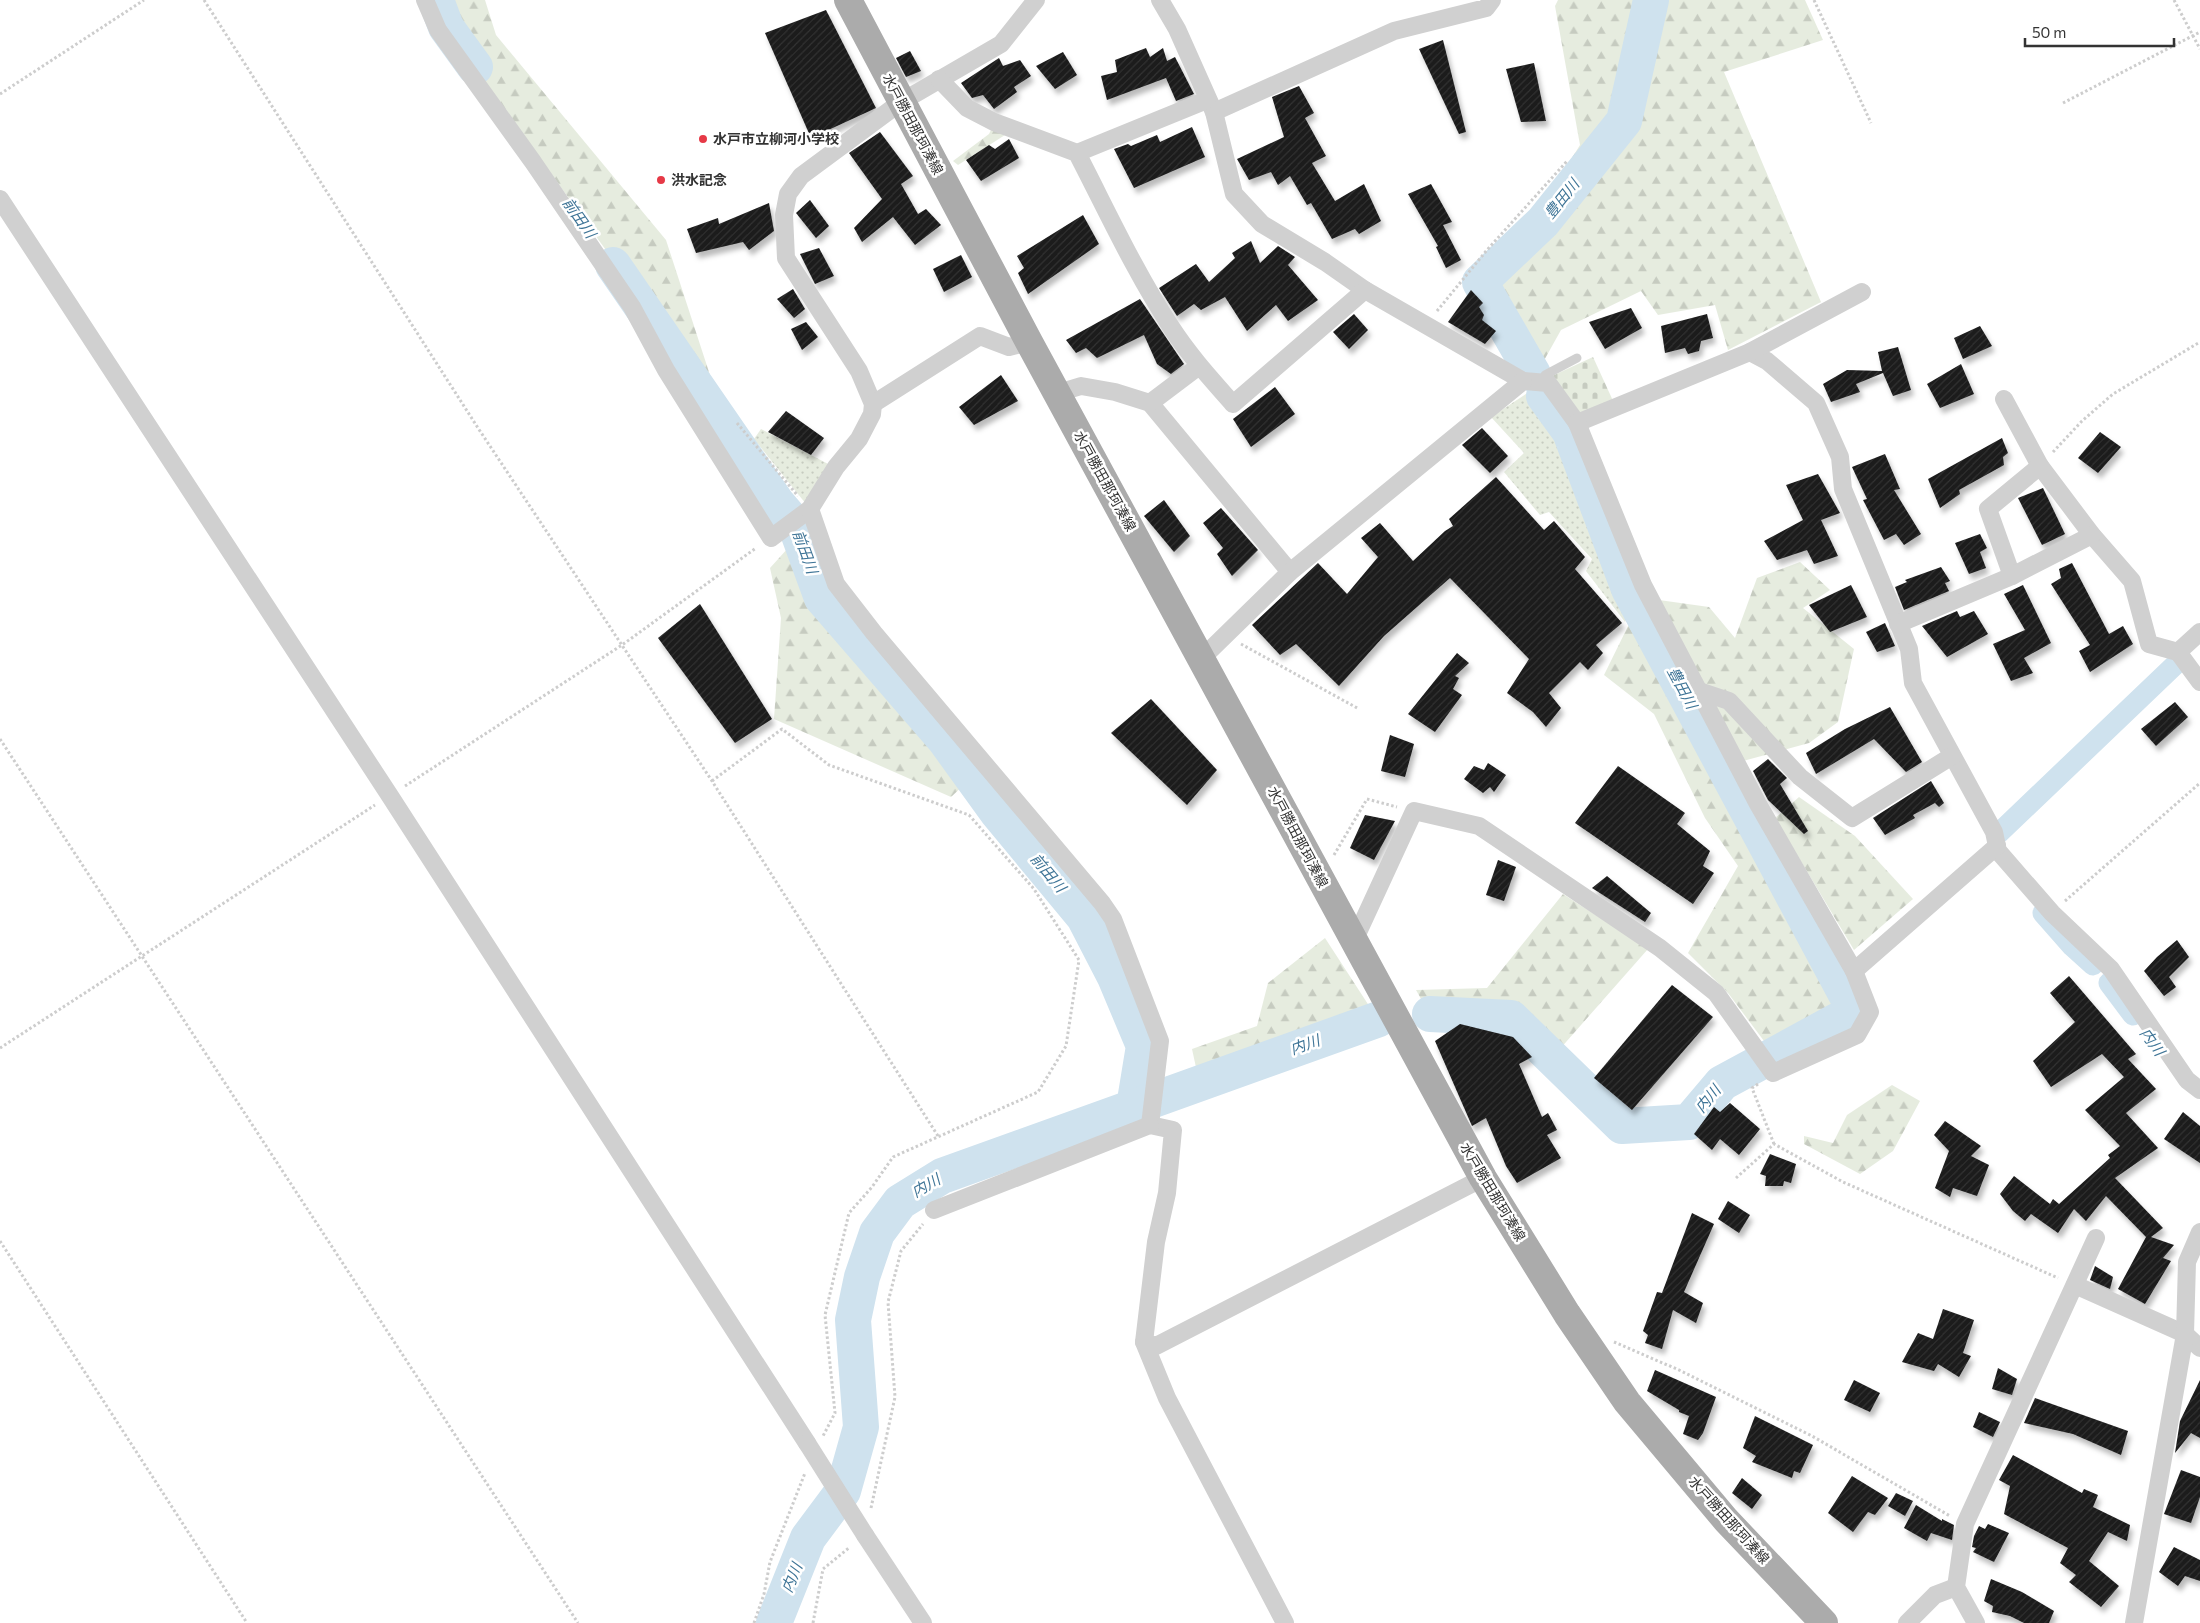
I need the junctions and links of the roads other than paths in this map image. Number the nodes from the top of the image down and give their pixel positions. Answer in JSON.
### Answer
{"nodes":[{"id":1,"x":425,"y":0,"type":"edge"},
{"id":2,"x":848,"y":0,"type":"edge"},
{"id":3,"x":1036,"y":0,"type":"edge"},
{"id":4,"x":1160,"y":0,"type":"edge"},
{"id":5,"x":1492,"y":0,"type":"edge"},
{"id":6,"x":939,"y":79,"type":"junction"},
{"id":7,"x":901,"y":102,"type":"junction"},
{"id":8,"x":1210,"y":106,"type":"junction"},
{"id":9,"x":1077,"y":153,"type":"junction"},
{"id":10,"x":0,"y":199,"type":"edge"},
{"id":11,"x":1364,"y":290,"type":"junction"},
{"id":12,"x":1862,"y":292,"type":"dead end"},
{"id":13,"x":1029,"y":342,"type":"junction"},
{"id":14,"x":1750,"y":352,"type":"junction"},
{"id":15,"x":1577,"y":358,"type":"dead end"},
{"id":16,"x":1199,"y":366,"type":"junction"},
{"id":17,"x":1523,"y":381,"type":"junction"},
{"id":18,"x":1544,"y":383,"type":"junction"},
{"id":19,"x":1058,"y":393,"type":"junction"},
{"id":20,"x":2004,"y":399,"type":"dead end"},
{"id":21,"x":1150,"y":403,"type":"junction"},
{"id":22,"x":873,"y":404,"type":"junction"},
{"id":23,"x":1577,"y":423,"type":"junction"},
{"id":24,"x":2040,"y":466,"type":"junction"},
{"id":25,"x":810,"y":510,"type":"junction"},
{"id":26,"x":2092,"y":535,"type":"junction"},
{"id":27,"x":1290,"y":572,"type":"junction"},
{"id":28,"x":2012,"y":576,"type":"junction"},
{"id":29,"x":1898,"y":624,"type":"junction"},
{"id":30,"x":2200,"y":632,"type":"edge"},
{"id":31,"x":2178,"y":652,"type":"junction"},
{"id":32,"x":1202,"y":658,"type":"junction"},
{"id":33,"x":2200,"y":682,"type":"edge"},
{"id":34,"x":1699,"y":691,"type":"junction"},
{"id":35,"x":1952,"y":756,"type":"junction"},
{"id":36,"x":1997,"y":846,"type":"junction"},
{"id":37,"x":1354,"y":941,"type":"junction"},
{"id":38,"x":1854,"y":971,"type":"junction"},
{"id":39,"x":2200,"y":1090,"type":"edge"},
{"id":40,"x":1150,"y":1119,"type":"junction"},
{"id":41,"x":1483,"y":1178,"type":"junction"},
{"id":42,"x":934,"y":1210,"type":"road end"},
{"id":43,"x":2200,"y":1232,"type":"edge"},
{"id":44,"x":2096,"y":1238,"type":"dead end"},
{"id":45,"x":2075,"y":1285,"type":"junction"},
{"id":46,"x":2185,"y":1334,"type":"junction"},
{"id":47,"x":1144,"y":1342,"type":"junction"},
{"id":48,"x":2200,"y":1348,"type":"edge"},
{"id":49,"x":1956,"y":1587,"type":"junction"},
{"id":50,"x":923,"y":1623,"type":"edge"},
{"id":51,"x":1285,"y":1623,"type":"edge"},
{"id":52,"x":1824,"y":1623,"type":"edge"},
{"id":53,"x":1907,"y":1623,"type":"edge"},
{"id":54,"x":1976,"y":1623,"type":"edge"},
{"id":55,"x":2134,"y":1623,"type":"edge"}],
"edges":[{"from":1,"to":25,"type":"street"},
{"from":2,"to":7,"type":"main road","name":"水戸勝田那珂湊線"},
{"from":3,"to":6,"type":"street"},
{"from":4,"to":8,"type":"street"},
{"from":5,"to":8,"type":"street"},
{"from":6,"to":7,"type":"street"},
{"from":6,"to":9,"type":"street"},
{"from":7,"to":13,"type":"main road","name":"水戸勝田那珂湊線"},
{"from":7,"to":22,"type":"street"},
{"from":8,"to":9,"type":"street"},
{"from":8,"to":11,"type":"street"},
{"from":9,"to":16,"type":"street"},
{"from":10,"to":50,"type":"street","bridge":true},
{"from":11,"to":16,"type":"street"},
{"from":11,"to":17,"type":"street"},
{"from":12,"to":14,"type":"street"},
{"from":13,"to":19,"type":"main road","name":"水戸勝田那珂湊線"},
{"from":13,"to":22,"type":"street"},
{"from":14,"to":23,"type":"street"},
{"from":14,"to":29,"type":"street"},
{"from":15,"to":18,"type":"lane"},
{"from":16,"to":21,"type":"street"},
{"from":17,"to":18,"type":"street"},
{"from":17,"to":27,"type":"street"},
{"from":18,"to":23,"type":"street"},
{"from":19,"to":21,"type":"street"},
{"from":19,"to":32,"type":"main road","name":"水戸勝田那珂湊線"},
{"from":20,"to":24,"type":"street"},
{"from":21,"to":27,"type":"street"},
{"from":22,"to":25,"type":"street"},
{"from":23,"to":34,"type":"street"},
{"from":24,"to":26,"type":"street"},
{"from":24,"to":28,"type":"street"},
{"from":25,"to":40,"type":"street"},
{"from":26,"to":28,"type":"street"},
{"from":26,"to":31,"type":"street"},
{"from":27,"to":32,"type":"street"},
{"from":28,"to":29,"type":"street"},
{"from":29,"to":35,"type":"street"},
{"from":30,"to":31,"type":"street"},
{"from":31,"to":33,"type":"street"},
{"from":32,"to":37,"type":"main road","name":"水戸勝田那珂湊線"},
{"from":34,"to":35,"type":"street"},
{"from":34,"to":38,"type":"street"},
{"from":35,"to":36,"type":"street"},
{"from":36,"to":38,"type":"street"},
{"from":36,"to":39,"type":"street"},
{"from":37,"to":38,"type":"street"},
{"from":37,"to":41,"type":"main road","name":"水戸勝田那珂湊線"},
{"from":40,"to":42,"type":"street"},
{"from":40,"to":47,"type":"street"},
{"from":41,"to":47,"type":"street"},
{"from":41,"to":52,"type":"main road","name":"水戸勝田那珂湊線"},
{"from":43,"to":46,"type":"street"},
{"from":44,"to":45,"type":"street"},
{"from":45,"to":46,"type":"street"},
{"from":45,"to":49,"type":"street"},
{"from":46,"to":48,"type":"street"},
{"from":46,"to":55,"type":"street"},
{"from":47,"to":51,"type":"street"},
{"from":49,"to":53,"type":"street"},
{"from":49,"to":54,"type":"street"}]}
